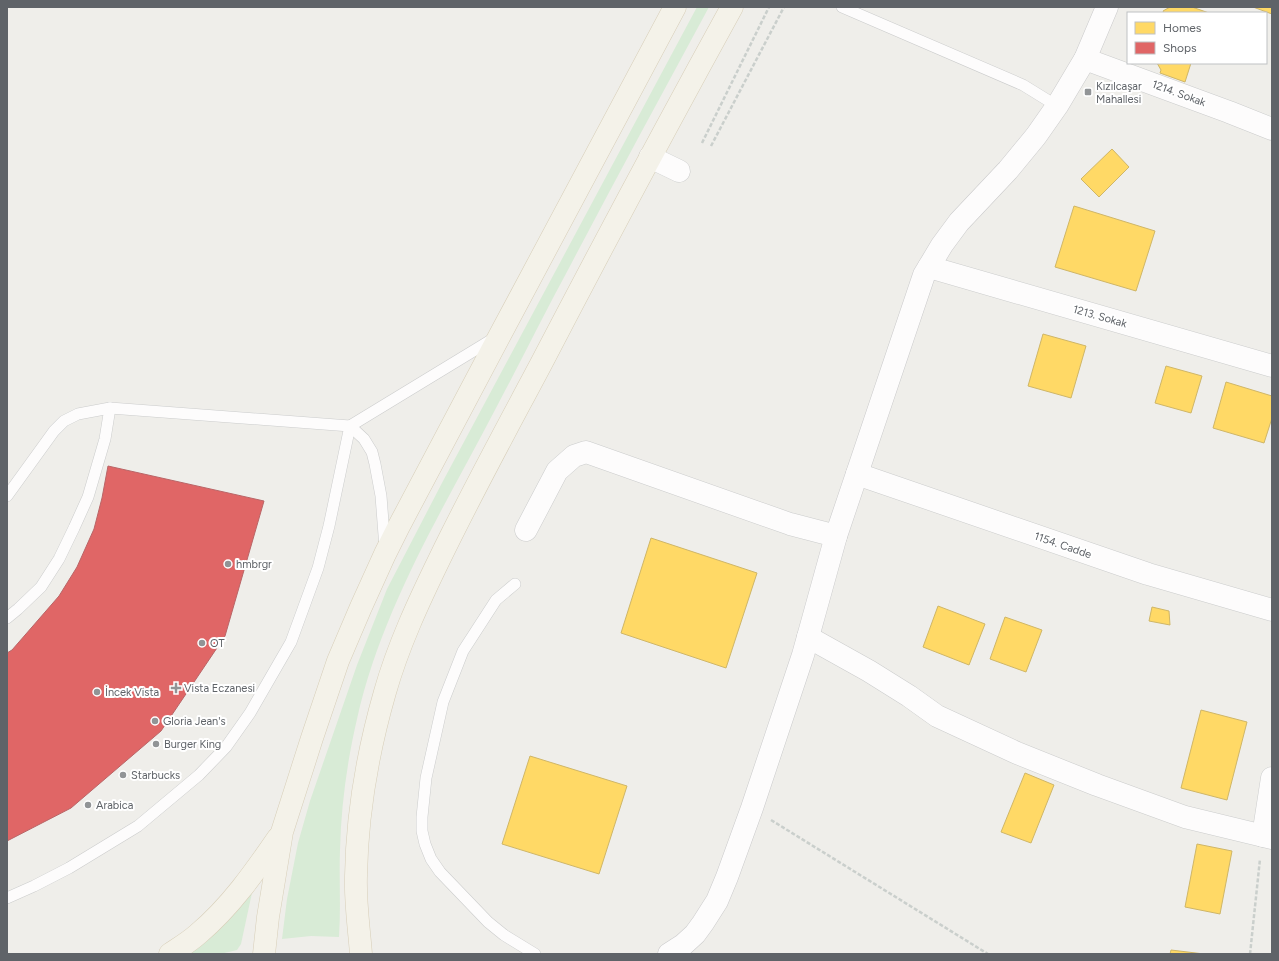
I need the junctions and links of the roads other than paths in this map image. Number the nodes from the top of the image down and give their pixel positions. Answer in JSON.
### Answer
{"nodes":[{"id":1,"x":675,"y":7,"type":"edge"},
{"id":2,"x":732,"y":7,"type":"edge"},
{"id":3,"x":842,"y":7,"type":"edge"},
{"id":4,"x":1107,"y":7,"type":"edge"},
{"id":5,"x":1085,"y":59,"type":"junction"},
{"id":6,"x":1057,"y":106,"type":"junction"},
{"id":7,"x":1272,"y":129,"type":"edge"},
{"id":8,"x":650,"y":157,"type":"junction"},
{"id":9,"x":679,"y":172,"type":"dead end"},
{"id":10,"x":929,"y":267,"type":"junction"},
{"id":11,"x":500,"y":335,"type":"junction"},
{"id":12,"x":1272,"y":366,"type":"edge"},
{"id":13,"x":110,"y":408,"type":"junction"},
{"id":14,"x":350,"y":426,"type":"junction"},
{"id":15,"x":857,"y":474,"type":"junction"},
{"id":16,"x":7,"y":496,"type":"edge"},
{"id":17,"x":526,"y":530,"type":"dead end"},
{"id":18,"x":836,"y":536,"type":"junction"},
{"id":19,"x":385,"y":554,"type":"junction"},
{"id":20,"x":515,"y":584,"type":"dead end"},
{"id":21,"x":1272,"y":610,"type":"edge"},
{"id":22,"x":7,"y":618,"type":"edge"},
{"id":23,"x":808,"y":637,"type":"junction"},
{"id":24,"x":1272,"y":778,"type":"edge"},
{"id":25,"x":282,"y":832,"type":"junction"},
{"id":26,"x":1268,"y":837,"type":"edge"},
{"id":27,"x":7,"y":898,"type":"edge"},
{"id":28,"x":170,"y":954,"type":"edge"},
{"id":29,"x":264,"y":954,"type":"edge"},
{"id":30,"x":361,"y":954,"type":"edge"},
{"id":31,"x":535,"y":954,"type":"edge"},
{"id":32,"x":670,"y":954,"type":"edge"}],
"edges":[{"from":1,"to":11,"type":"main road"},
{"from":2,"to":8,"type":"main road"},
{"from":3,"to":6,"type":"lane"},
{"from":4,"to":5,"type":"street"},
{"from":5,"to":6,"type":"street"},
{"from":5,"to":7,"type":"street","name":"1214. Sokak"},
{"from":6,"to":10,"type":"street"},
{"from":8,"to":9,"type":"street"},
{"from":8,"to":30,"type":"main road"},
{"from":10,"to":12,"type":"street","name":"1213. Sokak"},
{"from":10,"to":15,"type":"street"},
{"from":11,"to":14,"type":"lane"},
{"from":11,"to":19,"type":"main road"},
{"from":13,"to":14,"type":"lane"},
{"from":13,"to":16,"type":"lane"},
{"from":13,"to":22,"type":"lane"},
{"from":14,"to":19,"type":"lane"},
{"from":14,"to":27,"type":"lane"},
{"from":15,"to":18,"type":"street"},
{"from":15,"to":21,"type":"street","name":"1154. Cadde"},
{"from":17,"to":18,"type":"street"},
{"from":18,"to":23,"type":"street"},
{"from":19,"to":25,"type":"main road"},
{"from":20,"to":31,"type":"lane"},
{"from":23,"to":26,"type":"street"},
{"from":23,"to":32,"type":"street"},
{"from":24,"to":26,"type":"street"},
{"from":25,"to":28,"type":"main road"},
{"from":25,"to":29,"type":"main road"}]}
